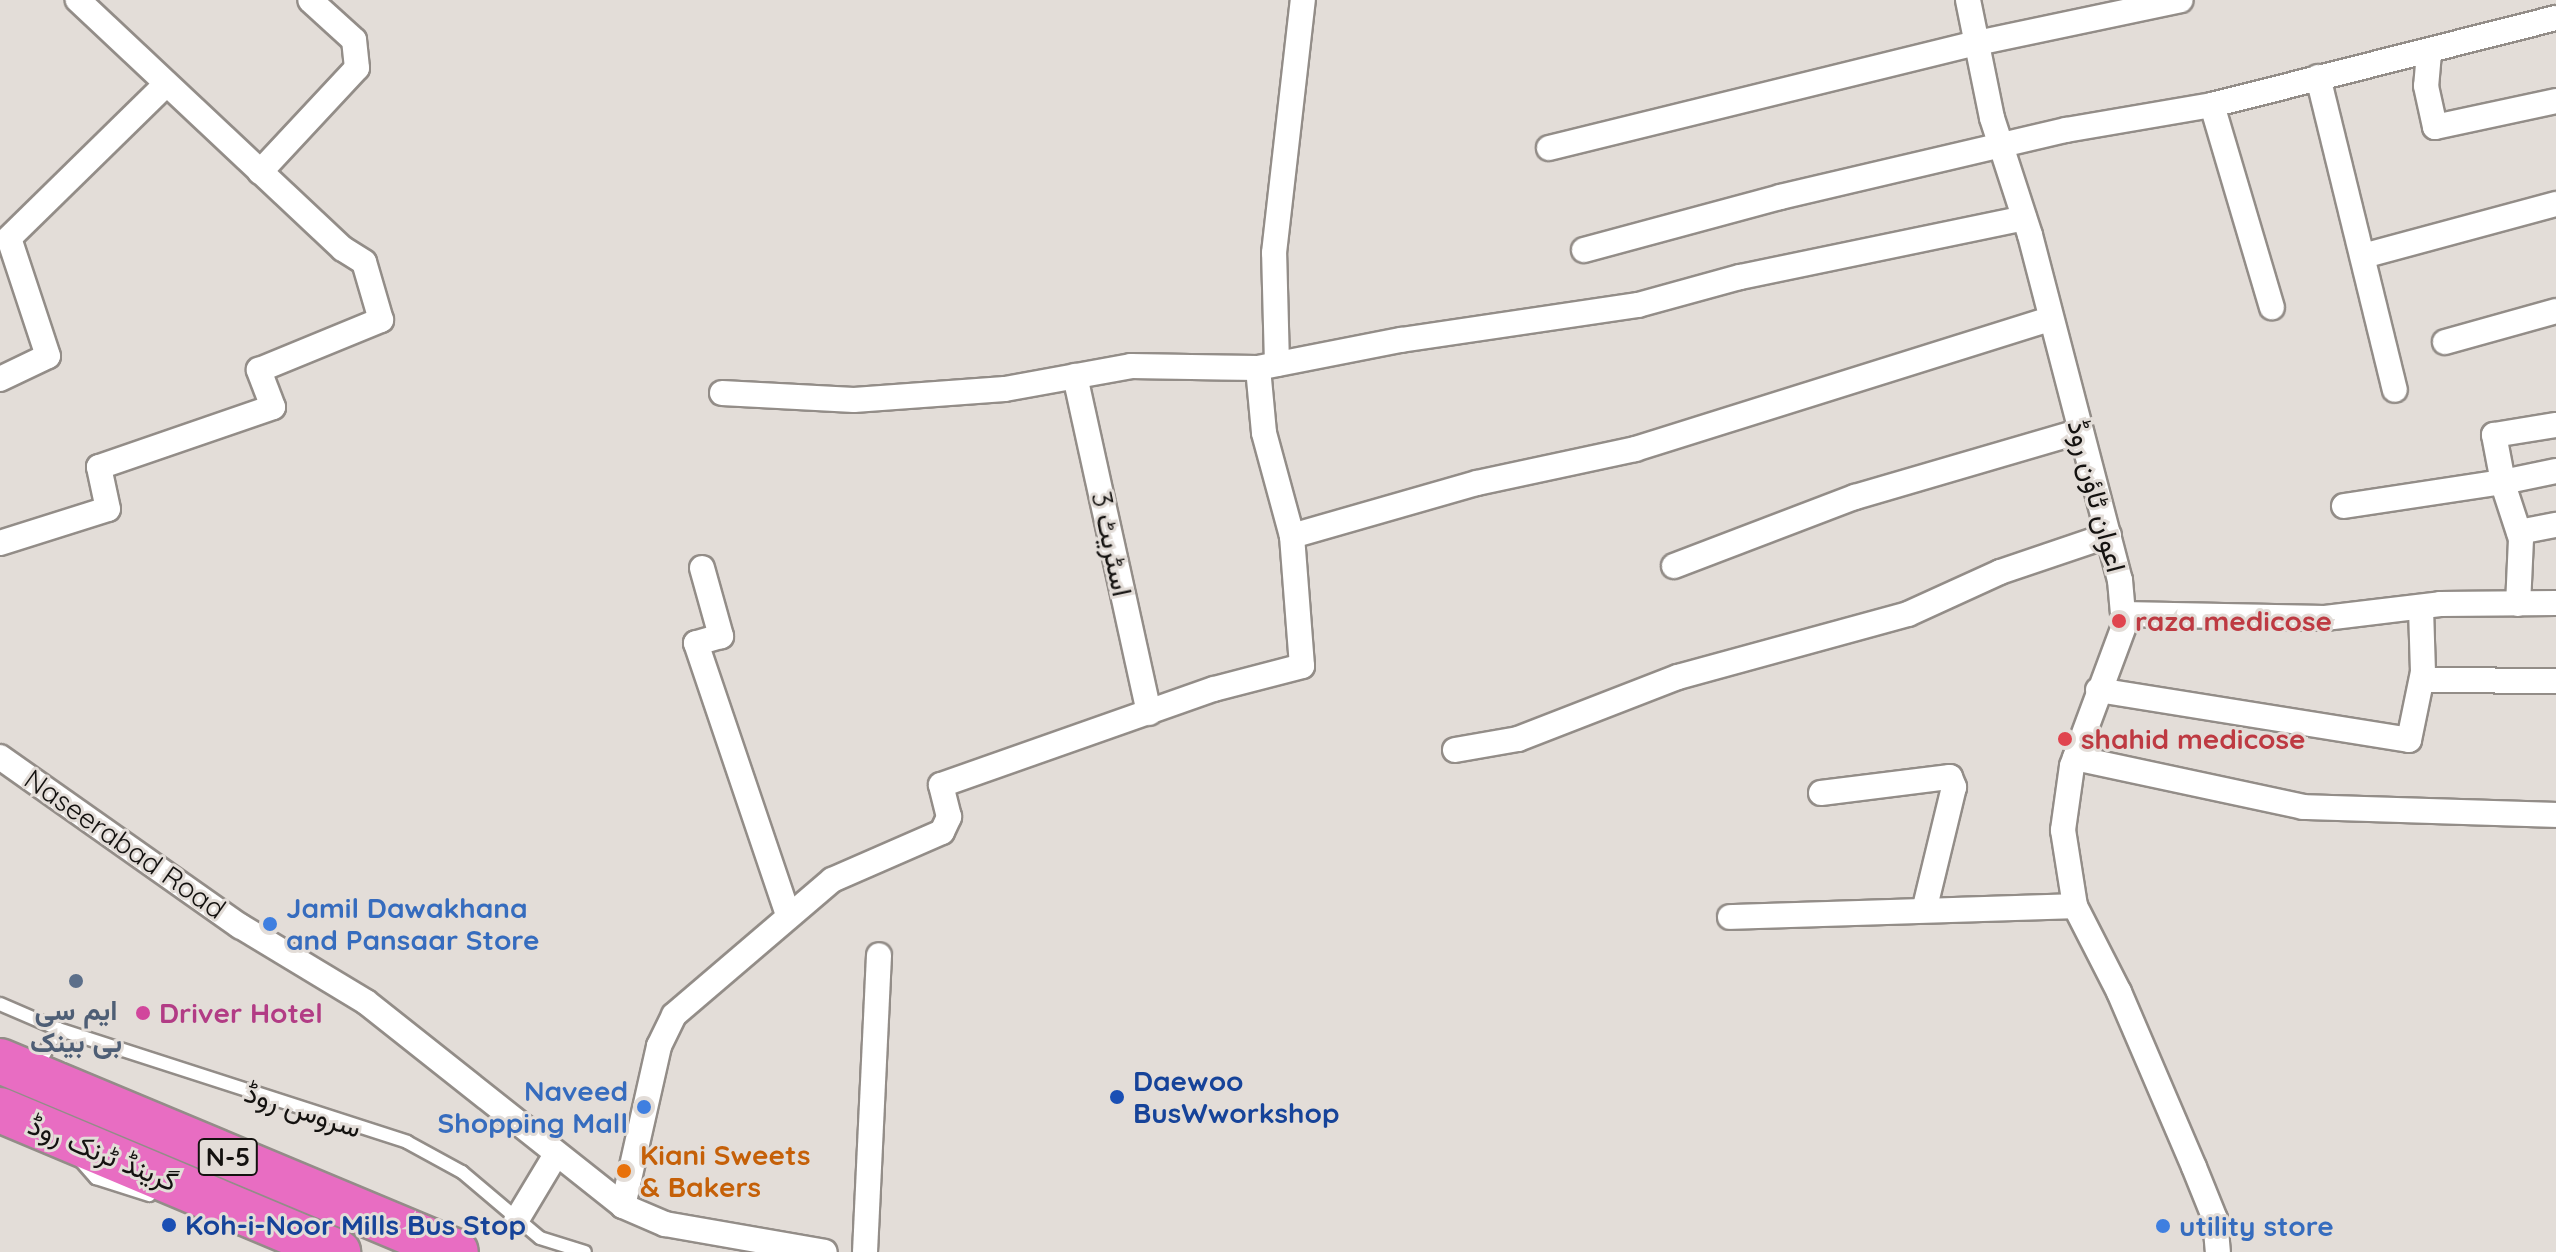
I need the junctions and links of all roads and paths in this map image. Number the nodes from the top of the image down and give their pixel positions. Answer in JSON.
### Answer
{"nodes":[{"id":1,"x":78,"y":0,"type":"edge"},
{"id":2,"x":310,"y":0,"type":"edge"},
{"id":3,"x":1303,"y":0,"type":"edge"},
{"id":4,"x":1968,"y":0,"type":"edge"},
{"id":5,"x":2181,"y":0,"type":"edge"},
{"id":6,"x":2556,"y":18,"type":"edge"},
{"id":7,"x":1977,"y":43,"type":"junction"},
{"id":8,"x":2429,"y":53,"type":"junction"},
{"id":9,"x":2318,"y":77,"type":"junction"},
{"id":10,"x":166,"y":84,"type":"junction"},
{"id":11,"x":2556,"y":101,"type":"edge"},
{"id":12,"x":2212,"y":105,"type":"junction"},
{"id":13,"x":2001,"y":145,"type":"junction"},
{"id":14,"x":1549,"y":148,"type":"dead end"},
{"id":15,"x":260,"y":172,"type":"junction"},
{"id":16,"x":2556,"y":204,"type":"edge"},
{"id":17,"x":2024,"y":218,"type":"junction"},
{"id":18,"x":1584,"y":250,"type":"dead end"},
{"id":19,"x":2363,"y":256,"type":"junction"},
{"id":20,"x":2272,"y":307,"type":"dead end"},
{"id":21,"x":2556,"y":311,"type":"edge"},
{"id":22,"x":2049,"y":319,"type":"junction"},
{"id":23,"x":2445,"y":342,"type":"dead end"},
{"id":24,"x":1267,"y":366,"type":"junction"},
{"id":25,"x":1075,"y":376,"type":"junction"},
{"id":26,"x":0,"y":379,"type":"edge"},
{"id":27,"x":2395,"y":390,"type":"dead end"},
{"id":28,"x":722,"y":393,"type":"dead end"},
{"id":29,"x":2556,"y":425,"type":"edge"},
{"id":30,"x":2081,"y":431,"type":"junction"},
{"id":31,"x":2556,"y":471,"type":"edge"},
{"id":32,"x":2502,"y":482,"type":"junction"},
{"id":33,"x":2344,"y":506,"type":"dead end"},
{"id":34,"x":2556,"y":525,"type":"edge"},
{"id":35,"x":2519,"y":532,"type":"junction"},
{"id":36,"x":2109,"y":535,"type":"junction"},
{"id":37,"x":1292,"y":536,"type":"junction"},
{"id":38,"x":0,"y":543,"type":"edge"},
{"id":39,"x":1674,"y":566,"type":"dead end"},
{"id":40,"x":702,"y":568,"type":"dead end"},
{"id":41,"x":2556,"y":603,"type":"edge"},
{"id":42,"x":2518,"y":604,"type":"junction"},
{"id":43,"x":2421,"y":607,"type":"junction"},
{"id":44,"x":2123,"y":614,"type":"junction"},
{"id":45,"x":2422,"y":680,"type":"junction"},
{"id":46,"x":2556,"y":681,"type":"edge"},
{"id":47,"x":2098,"y":690,"type":"junction"},
{"id":48,"x":1149,"y":713,"type":"junction"},
{"id":49,"x":1455,"y":750,"type":"dead end"},
{"id":50,"x":0,"y":757,"type":"edge"},
{"id":51,"x":2075,"y":758,"type":"junction"},
{"id":52,"x":1821,"y":793,"type":"dead end"},
{"id":53,"x":2556,"y":815,"type":"edge"},
{"id":54,"x":2075,"y":906,"type":"junction"},
{"id":55,"x":1925,"y":907,"type":"junction"},
{"id":56,"x":788,"y":915,"type":"junction"},
{"id":57,"x":1730,"y":917,"type":"dead end"},
{"id":58,"x":879,"y":955,"type":"dead end"},
{"id":59,"x":0,"y":1004,"type":"edge"},
{"id":60,"x":58,"y":1029,"type":"junction"},
{"id":61,"x":16,"y":1068,"type":"edge"},
{"id":62,"x":0,"y":1110,"type":"edge"},
{"id":63,"x":54,"y":1133,"type":"junction"},
{"id":64,"x":555,"y":1156,"type":"junction"},
{"id":65,"x":166,"y":1201,"type":"dead end"},
{"id":66,"x":226,"y":1203,"type":"junction"},
{"id":67,"x":180,"y":1205,"type":"dead end"},
{"id":68,"x":623,"y":1206,"type":"junction"},
{"id":69,"x":516,"y":1221,"type":"junction"},
{"id":70,"x":338,"y":1252,"type":"edge"},
{"id":71,"x":456,"y":1252,"type":"edge"},
{"id":72,"x":585,"y":1252,"type":"edge"},
{"id":73,"x":825,"y":1252,"type":"edge"},
{"id":74,"x":865,"y":1252,"type":"edge"},
{"id":75,"x":2218,"y":1252,"type":"edge"}],
"edges":[{"from":1,"to":10,"type":"street"},
{"from":2,"to":15,"type":"street"},
{"from":3,"to":24,"type":"street"},
{"from":4,"to":7,"type":"street","name":"اعوان ٹاؤن روڈ"},
{"from":5,"to":7,"type":"street"},
{"from":6,"to":8,"type":"street"},
{"from":7,"to":13,"type":"street","name":"اعوان ٹاؤن روڈ"},
{"from":7,"to":14,"type":"street"},
{"from":8,"to":9,"type":"street"},
{"from":8,"to":11,"type":"street"},
{"from":9,"to":12,"type":"street"},
{"from":9,"to":19,"type":"street"},
{"from":10,"to":15,"type":"street"},
{"from":10,"to":26,"type":"street"},
{"from":12,"to":13,"type":"street"},
{"from":12,"to":20,"type":"street"},
{"from":13,"to":17,"type":"street","name":"اعوان ٹاؤن روڈ"},
{"from":13,"to":18,"type":"street"},
{"from":15,"to":38,"type":"street"},
{"from":16,"to":19,"type":"street"},
{"from":17,"to":22,"type":"street","name":"اعوان ٹاؤن روڈ"},
{"from":17,"to":24,"type":"street"},
{"from":19,"to":27,"type":"street"},
{"from":21,"to":23,"type":"street"},
{"from":22,"to":30,"type":"street","name":"اعوان ٹاؤن روڈ"},
{"from":22,"to":37,"type":"street"},
{"from":24,"to":25,"type":"street"},
{"from":24,"to":37,"type":"street"},
{"from":25,"to":28,"type":"street"},
{"from":25,"to":48,"type":"street","name":"اسٹریٹ 3"},
{"from":29,"to":32,"type":"street"},
{"from":30,"to":36,"type":"street","name":"اعوان ٹاؤن روڈ"},
{"from":30,"to":39,"type":"street"},
{"from":31,"to":32,"type":"street"},
{"from":32,"to":33,"type":"street"},
{"from":32,"to":35,"type":"street"},
{"from":34,"to":35,"type":"street"},
{"from":35,"to":42,"type":"street"},
{"from":36,"to":44,"type":"street","name":"اعوان ٹاؤن روڈ"},
{"from":36,"to":49,"type":"street"},
{"from":37,"to":48,"type":"street"},
{"from":40,"to":56,"type":"street"},
{"from":41,"to":42,"type":"street"},
{"from":42,"to":43,"type":"street"},
{"from":43,"to":44,"type":"street"},
{"from":43,"to":45,"type":"street"},
{"from":44,"to":47,"type":"street","name":"اعوان ٹاؤن روڈ"},
{"from":45,"to":46,"type":"street"},
{"from":45,"to":47,"type":"street"},
{"from":47,"to":51,"type":"street","name":"اعوان ٹاؤن روڈ"},
{"from":48,"to":56,"type":"street"},
{"from":50,"to":64,"type":"street","name":"Naseerabad Road"},
{"from":51,"to":53,"type":"street"},
{"from":51,"to":54,"type":"street","name":"اعوان ٹاؤن روڈ"},
{"from":52,"to":55,"type":"street"},
{"from":54,"to":55,"type":"street"},
{"from":54,"to":75,"type":"street","name":"اعوان ٹاؤن روڈ"},
{"from":55,"to":57,"type":"street"},
{"from":56,"to":68,"type":"street"},
{"from":58,"to":74,"type":"street"},
{"from":59,"to":60,"type":"lane","name":"سروس روڈ"},
{"from":60,"to":61,"type":"lane"},
{"from":60,"to":69,"type":"lane","name":"سروس روڈ"},
{"from":61,"to":71,"type":"highway","name":"گرینڈ ٹرنک روڈ","number":"N-5"},
{"from":62,"to":63,"type":"highway","name":"گرینڈ ٹرنک روڈ","number":"N-5"},
{"from":63,"to":65,"type":"lane"},
{"from":63,"to":66,"type":"highway","name":"گرینڈ ٹرنک روڈ","number":"N-5"},
{"from":64,"to":68,"type":"street","name":"Naseerabad Road"},
{"from":64,"to":69,"type":"street"},
{"from":66,"to":67,"type":"lane"},
{"from":66,"to":70,"type":"highway","name":"گرینڈ ٹرنک روڈ","number":"N-5"},
{"from":68,"to":73,"type":"street","name":"Naseerabad Road"},
{"from":69,"to":72,"type":"lane","name":"سروس روڈ"}]}
